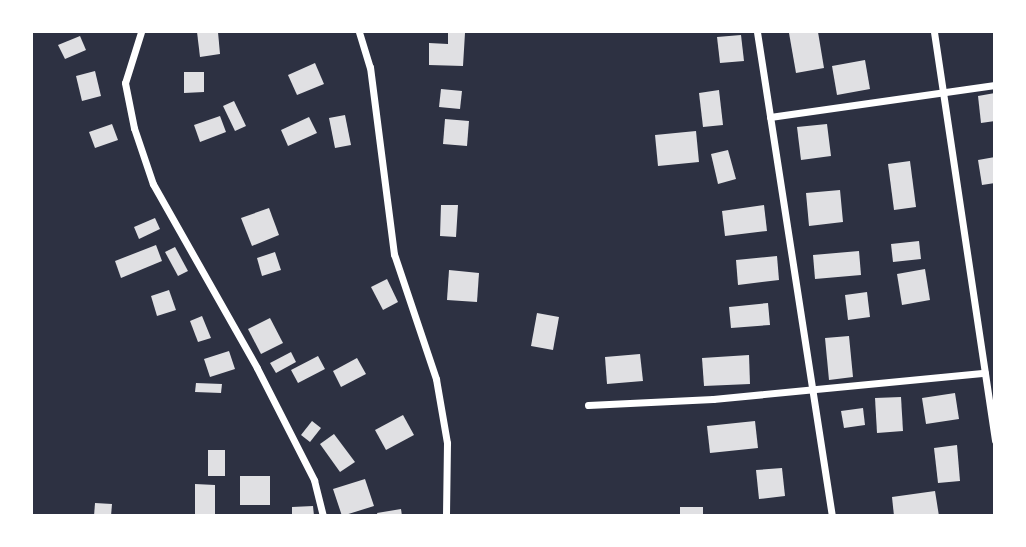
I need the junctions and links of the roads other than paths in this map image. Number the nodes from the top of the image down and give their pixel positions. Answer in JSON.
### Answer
{"nodes":[{"id":1,"x":141,"y":32,"type":"edge"},
{"id":2,"x":359,"y":32,"type":"edge"},
{"id":3,"x":757,"y":32,"type":"edge"},
{"id":4,"x":934,"y":32,"type":"edge"},
{"id":5,"x":995,"y":85,"type":"edge"},
{"id":6,"x":942,"y":92,"type":"junction"},
{"id":7,"x":770,"y":117,"type":"junction"},
{"id":8,"x":985,"y":373,"type":"junction"},
{"id":9,"x":813,"y":390,"type":"junction"},
{"id":10,"x":588,"y":405,"type":"dead end"},
{"id":11,"x":995,"y":440,"type":"edge"},
{"id":12,"x":323,"y":516,"type":"edge"},
{"id":13,"x":446,"y":516,"type":"edge"},
{"id":14,"x":832,"y":516,"type":"edge"}],
"edges":[{"from":1,"to":12,"type":"street"},
{"from":2,"to":13,"type":"street"},
{"from":3,"to":7,"type":"street"},
{"from":4,"to":6,"type":"street"},
{"from":5,"to":6,"type":"street"},
{"from":6,"to":7,"type":"street"},
{"from":6,"to":8,"type":"street"},
{"from":7,"to":9,"type":"street"},
{"from":8,"to":9,"type":"street"},
{"from":8,"to":11,"type":"street"},
{"from":9,"to":10,"type":"street"},
{"from":9,"to":14,"type":"street"}]}
